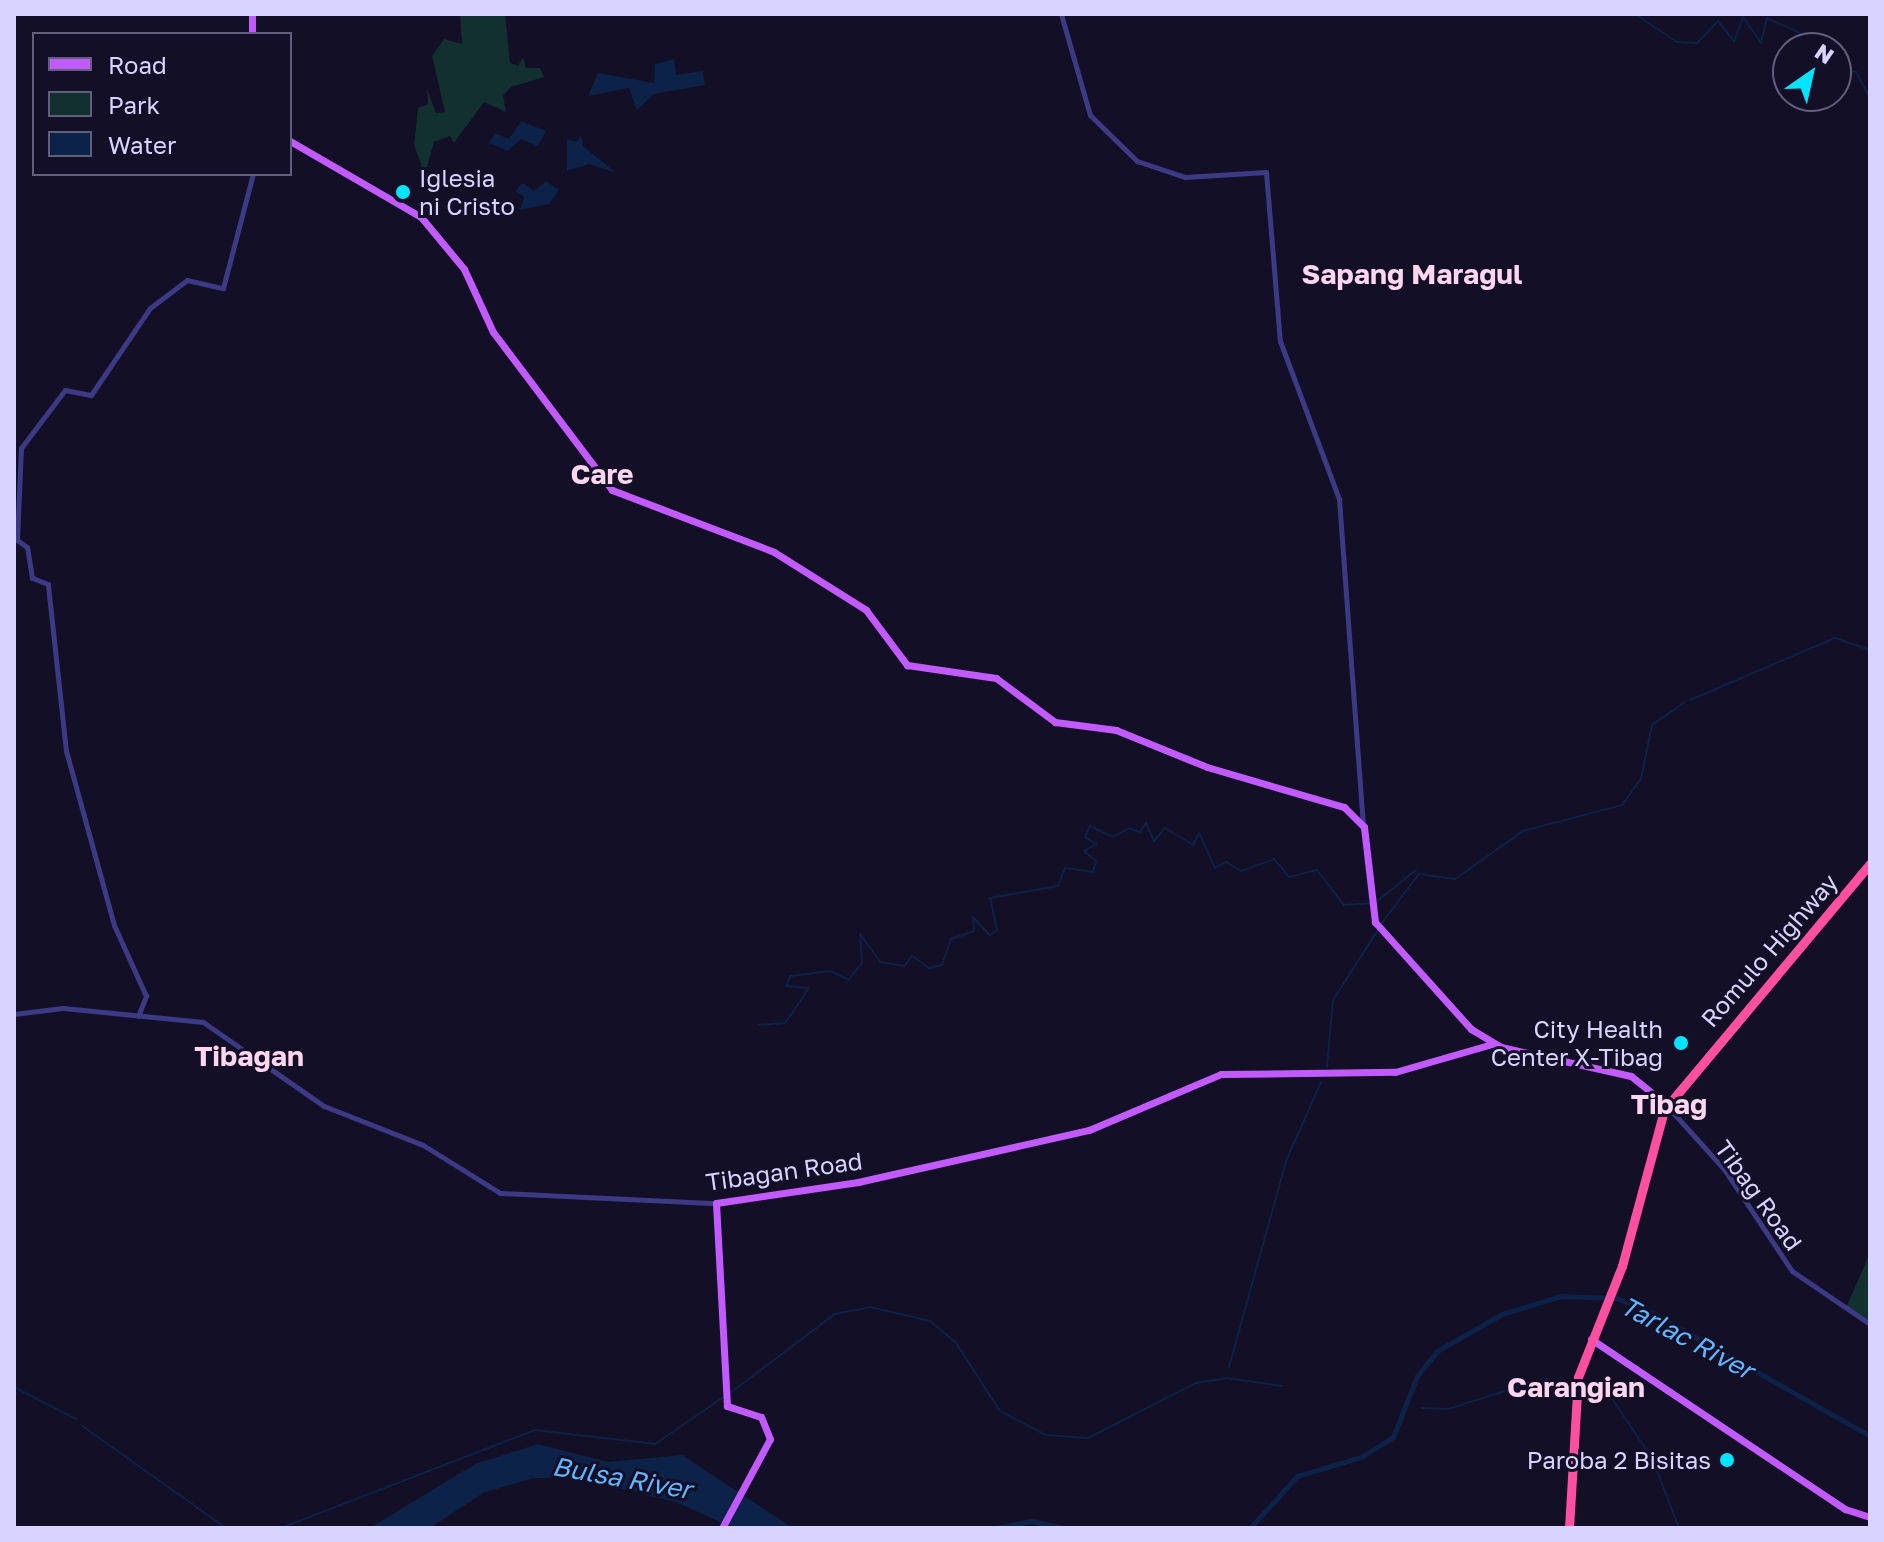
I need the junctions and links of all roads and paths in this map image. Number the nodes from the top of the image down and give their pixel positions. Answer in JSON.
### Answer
{"nodes":[{"id":1,"x":1061,"y":14,"type":"edge"},
{"id":2,"x":292,"y":142,"type":"edge"},
{"id":3,"x":252,"y":176,"type":"edge"},
{"id":4,"x":1364,"y":827,"type":"junction"},
{"id":5,"x":1870,"y":864,"type":"edge"},
{"id":6,"x":14,"y":1014,"type":"edge"},
{"id":7,"x":138,"y":1016,"type":"junction"},
{"id":8,"x":1492,"y":1044,"type":"junction"},
{"id":9,"x":1667,"y":1105,"type":"junction"},
{"id":10,"x":716,"y":1203,"type":"junction"},
{"id":11,"x":1870,"y":1324,"type":"edge"},
{"id":12,"x":1591,"y":1339,"type":"junction"},
{"id":13,"x":1870,"y":1517,"type":"edge"},
{"id":14,"x":722,"y":1528,"type":"edge"},
{"id":15,"x":1569,"y":1528,"type":"edge"}],
"edges":[{"from":1,"to":4,"type":"street"},
{"from":2,"to":4,"type":"main road"},
{"from":3,"to":7,"type":"street"},
{"from":4,"to":8,"type":"main road"},
{"from":5,"to":9,"type":"highway","name":"Romulo Highway"},
{"from":6,"to":7,"type":"street","name":"Tibagan Road"},
{"from":7,"to":10,"type":"street","name":"Tibagan Road"},
{"from":8,"to":9,"type":"main road"},
{"from":8,"to":10,"type":"main road","name":"Tibagan Road"},
{"from":9,"to":11,"type":"street","name":"Tibag Road"},
{"from":9,"to":12,"type":"highway","name":"Romulo Highway"},
{"from":10,"to":14,"type":"main road"},
{"from":12,"to":13,"type":"main road"},
{"from":12,"to":15,"type":"highway","name":"Romulo Highway"}]}
